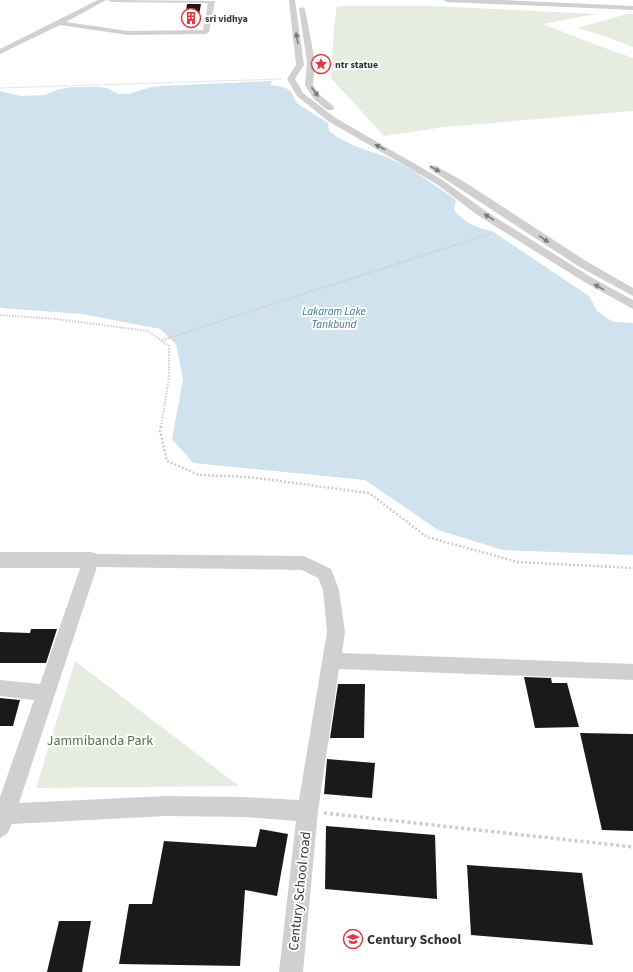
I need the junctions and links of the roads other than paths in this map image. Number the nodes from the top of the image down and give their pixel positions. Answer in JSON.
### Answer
{"nodes":[{"id":1,"x":103,"y":0,"type":"edge"},
{"id":2,"x":111,"y":0,"type":"edge"},
{"id":3,"x":212,"y":0,"type":"edge"},
{"id":4,"x":292,"y":0,"type":"edge"},
{"id":5,"x":302,"y":0,"type":"edge"},
{"id":6,"x":447,"y":0,"type":"edge"},
{"id":7,"x":500,"y":0,"type":"edge"},
{"id":8,"x":574,"y":3,"type":"edge"},
{"id":9,"x":633,"y":7,"type":"edge"},
{"id":10,"x":59,"y":23,"type":"junction"},
{"id":11,"x":0,"y":52,"type":"edge"},
{"id":12,"x":300,"y":65,"type":"junction"},
{"id":13,"x":310,"y":65,"type":"junction"},
{"id":14,"x":633,"y":293,"type":"edge"},
{"id":15,"x":633,"y":305,"type":"edge"},
{"id":16,"x":0,"y":560,"type":"edge"},
{"id":17,"x":91,"y":560,"type":"junction"},
{"id":18,"x":332,"y":660,"type":"junction"},
{"id":19,"x":633,"y":672,"type":"edge"},
{"id":20,"x":0,"y":688,"type":"edge"},
{"id":21,"x":46,"y":693,"type":"junction"},
{"id":22,"x":308,"y":811,"type":"junction"},
{"id":23,"x":3,"y":820,"type":"edge"},
{"id":24,"x":290,"y":972,"type":"edge"}],
"edges":[{"from":1,"to":10,"type":"street"},
{"from":2,"to":3,"type":"street"},
{"from":3,"to":10,"type":"street"},
{"from":12,"to":4,"type":"street","one_way":true},
{"from":5,"to":13,"type":"street"},
{"from":6,"to":8,"type":"street"},
{"from":7,"to":8,"type":"street"},
{"from":8,"to":9,"type":"street"},
{"from":10,"to":11,"type":"street"},
{"from":12,"to":13,"type":"street"},
{"from":15,"to":12,"type":"street","one_way":true},
{"from":13,"to":14,"type":"street","one_way":true},
{"from":16,"to":17,"type":"street"},
{"from":17,"to":18,"type":"street","name":"Century School road"},
{"from":17,"to":21,"type":"street"},
{"from":18,"to":19,"type":"street"},
{"from":18,"to":22,"type":"street","name":"Century School road"},
{"from":20,"to":21,"type":"street"},
{"from":21,"to":23,"type":"street"},
{"from":22,"to":23,"type":"street"},
{"from":22,"to":24,"type":"street","name":"Century School road"}]}
